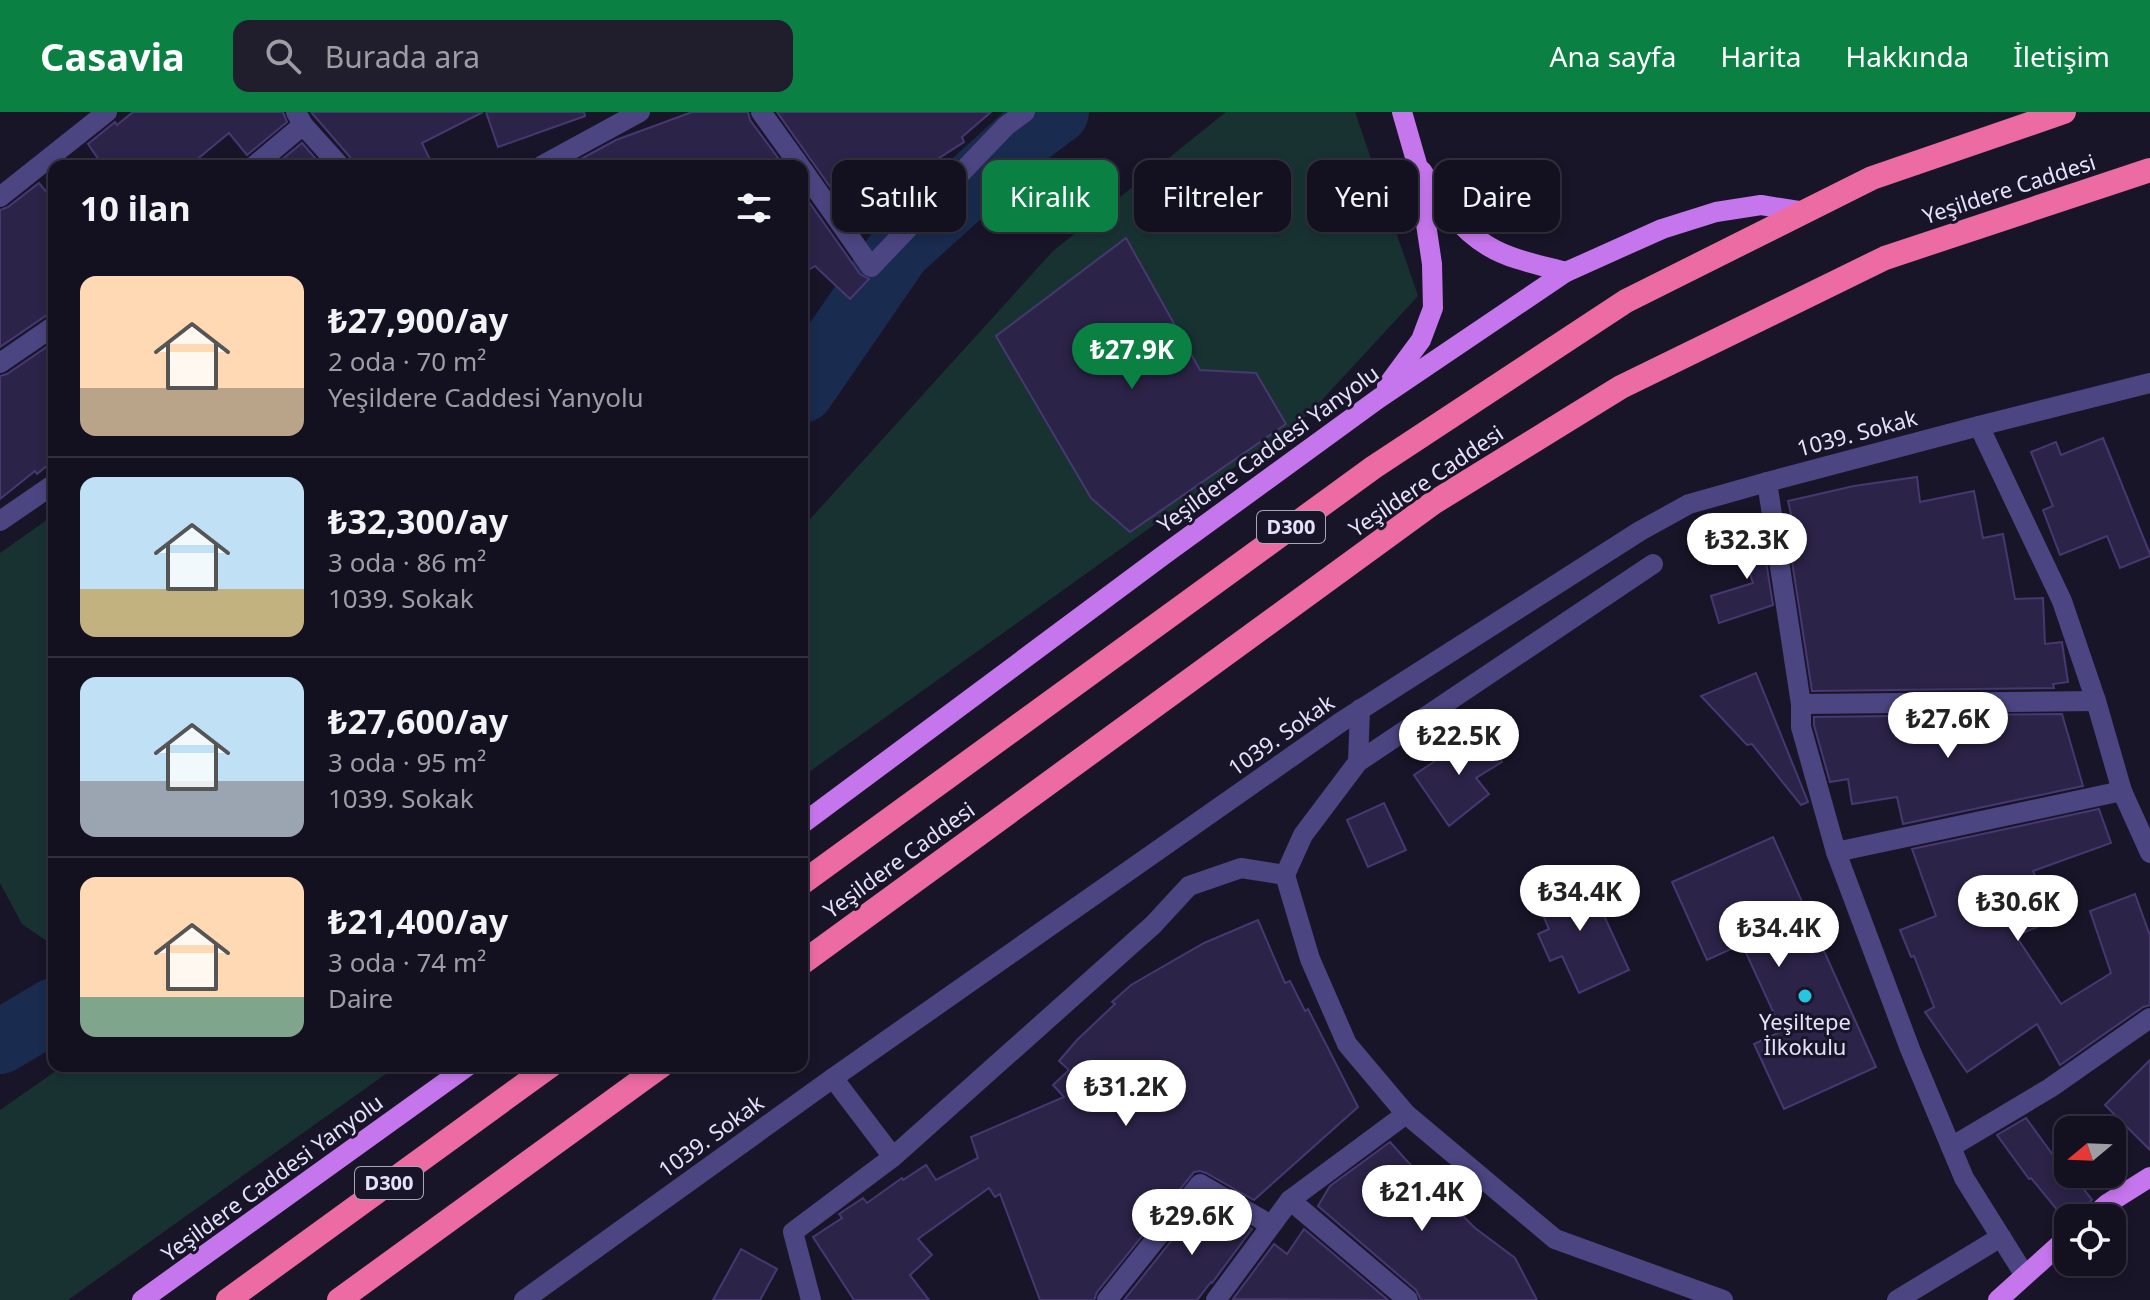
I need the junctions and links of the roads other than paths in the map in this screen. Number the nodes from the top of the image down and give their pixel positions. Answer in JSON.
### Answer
{"nodes":[{"id":1,"x":107,"y":112,"type":"edge"},
{"id":2,"x":640,"y":112,"type":"edge"},
{"id":3,"x":761,"y":112,"type":"edge"},
{"id":4,"x":1025,"y":112,"type":"edge"},
{"id":5,"x":1402,"y":112,"type":"edge"},
{"id":6,"x":2064,"y":112,"type":"edge"},
{"id":7,"x":300,"y":118,"type":"edge"},
{"id":8,"x":260,"y":160,"type":"edge"},
{"id":9,"x":335,"y":160,"type":"edge"},
{"id":10,"x":559,"y":160,"type":"edge"},
{"id":11,"x":795,"y":160,"type":"edge"},
{"id":12,"x":1416,"y":160,"type":"edge"},
{"id":13,"x":1418,"y":166,"type":"edge"},
{"id":14,"x":2150,"y":170,"type":"edge"},
{"id":15,"x":1418,"y":171,"type":"edge"},
{"id":16,"x":808,"y":178,"type":"edge"},
{"id":17,"x":0,"y":197,"type":"edge"},
{"id":18,"x":1805,"y":212,"type":"junction"},
{"id":19,"x":1566,"y":272,"type":"junction"},
{"id":20,"x":48,"y":330,"type":"edge"},
{"id":21,"x":0,"y":363,"type":"edge"},
{"id":22,"x":2150,"y":383,"type":"edge"},
{"id":23,"x":1378,"y":399,"type":"junction"},
{"id":24,"x":1979,"y":426,"type":"junction"},
{"id":25,"x":1767,"y":482,"type":"junction"},
{"id":26,"x":48,"y":488,"type":"edge"},
{"id":27,"x":0,"y":521,"type":"edge"},
{"id":28,"x":1653,"y":564,"type":"dead end"},
{"id":29,"x":2096,"y":701,"type":"junction"},
{"id":30,"x":1801,"y":704,"type":"junction"},
{"id":31,"x":1360,"y":709,"type":"junction"},
{"id":32,"x":1358,"y":762,"type":"junction"},
{"id":33,"x":2122,"y":791,"type":"junction"},
{"id":34,"x":808,"y":820,"type":"edge"},
{"id":35,"x":1836,"y":852,"type":"junction"},
{"id":36,"x":2150,"y":853,"type":"edge"},
{"id":37,"x":1285,"y":875,"type":"junction"},
{"id":38,"x":808,"y":879,"type":"edge"},
{"id":39,"x":808,"y":959,"type":"edge"},
{"id":40,"x":2150,"y":1018,"type":"edge"},
{"id":41,"x":460,"y":1072,"type":"edge"},
{"id":42,"x":542,"y":1072,"type":"edge"},
{"id":43,"x":653,"y":1072,"type":"edge"},
{"id":44,"x":833,"y":1078,"type":"junction"},
{"id":45,"x":1406,"y":1114,"type":"junction"},
{"id":46,"x":1951,"y":1147,"type":"junction"},
{"id":47,"x":893,"y":1157,"type":"junction"},
{"id":48,"x":2150,"y":1177,"type":"edge"},
{"id":49,"x":1290,"y":1200,"type":"junction"},
{"id":50,"x":2107,"y":1204,"type":"edge"},
{"id":51,"x":1271,"y":1225,"type":"junction"},
{"id":52,"x":2001,"y":1237,"type":"junction"},
{"id":53,"x":2054,"y":1249,"type":"edge"},
{"id":54,"x":2024,"y":1274,"type":"junction"},
{"id":55,"x":142,"y":1300,"type":"edge"},
{"id":56,"x":228,"y":1300,"type":"edge"},
{"id":57,"x":339,"y":1300,"type":"edge"},
{"id":58,"x":524,"y":1300,"type":"edge"},
{"id":59,"x":811,"y":1300,"type":"edge"},
{"id":60,"x":1107,"y":1300,"type":"edge"},
{"id":61,"x":1216,"y":1300,"type":"edge"},
{"id":62,"x":1408,"y":1300,"type":"edge"},
{"id":63,"x":1723,"y":1300,"type":"edge"},
{"id":64,"x":1897,"y":1300,"type":"edge"},
{"id":65,"x":1998,"y":1300,"type":"edge"}],
"edges":[{"from":1,"to":17,"type":"street"},
{"from":2,"to":10,"type":"street"},
{"from":3,"to":11,"type":"street"},
{"from":4,"to":16,"type":"street"},
{"from":5,"to":12,"type":"main road"},
{"from":6,"to":18,"type":"highway","name":"Yeşildere Caddesi"},
{"from":7,"to":8,"type":"street"},
{"from":7,"to":9,"type":"street"},
{"from":13,"to":19,"type":"main road"},
{"from":14,"to":39,"type":"highway","name":"Yeşildere Caddesi"},
{"from":15,"to":23,"type":"main road"},
{"from":18,"to":19,"type":"main road","name":"Yeşildere Caddesi Yanyolu"},
{"from":18,"to":38,"type":"highway","name":"Yeşildere Caddesi","number":"D300"},
{"from":19,"to":23,"type":"main road","name":"Yeşildere Caddesi Yanyolu"},
{"from":20,"to":21,"type":"street"},
{"from":22,"to":24,"type":"street","name":"1039. Sokak"},
{"from":23,"to":34,"type":"main road","name":"Yeşildere Caddesi Yanyolu"},
{"from":24,"to":25,"type":"street","name":"1039. Sokak"},
{"from":24,"to":29,"type":"street"},
{"from":25,"to":30,"type":"street"},
{"from":25,"to":31,"type":"street","name":"1039. Sokak"},
{"from":26,"to":27,"type":"street"},
{"from":28,"to":32,"type":"street"},
{"from":29,"to":30,"type":"street"},
{"from":29,"to":33,"type":"street"},
{"from":30,"to":35,"type":"street"},
{"from":31,"to":32,"type":"street"},
{"from":31,"to":44,"type":"street","name":"1039. Sokak"},
{"from":32,"to":37,"type":"street"},
{"from":33,"to":35,"type":"street"},
{"from":33,"to":36,"type":"street"},
{"from":35,"to":46,"type":"street"},
{"from":37,"to":45,"type":"street"},
{"from":37,"to":47,"type":"street"},
{"from":40,"to":46,"type":"street"},
{"from":41,"to":55,"type":"main road","name":"Yeşildere Caddesi Yanyolu"},
{"from":42,"to":56,"type":"highway","number":"D300"},
{"from":43,"to":57,"type":"highway"},
{"from":44,"to":47,"type":"street"},
{"from":44,"to":58,"type":"street","name":"1039. Sokak"},
{"from":45,"to":49,"type":"street"},
{"from":45,"to":63,"type":"street"},
{"from":46,"to":52,"type":"street"},
{"from":47,"to":59,"type":"street"},
{"from":48,"to":50,"type":"main road"},
{"from":49,"to":51,"type":"street"},
{"from":49,"to":62,"type":"street"},
{"from":51,"to":60,"type":"street"},
{"from":51,"to":61,"type":"street"},
{"from":52,"to":54,"type":"street"},
{"from":52,"to":64,"type":"street"},
{"from":53,"to":54,"type":"main road"},
{"from":54,"to":65,"type":"main road"}]}
